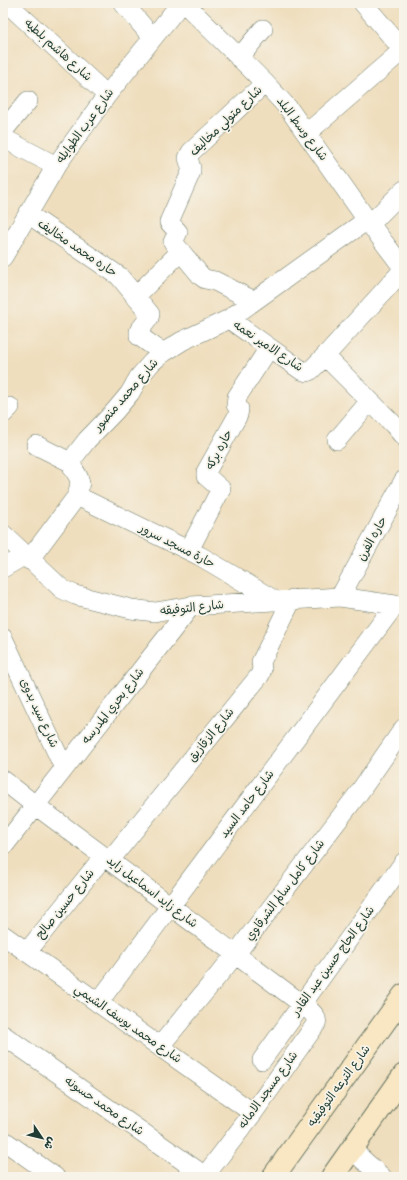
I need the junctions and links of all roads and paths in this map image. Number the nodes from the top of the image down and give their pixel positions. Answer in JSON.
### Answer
{"nodes":[{"id":1,"x":123,"y":3,"type":"edge"},
{"id":2,"x":181,"y":3,"type":"edge"},
{"id":3,"x":184,"y":3,"type":"edge"},
{"id":4,"x":363,"y":3,"type":"edge"},
{"id":5,"x":8,"y":6,"type":"edge"},
{"id":6,"x":263,"y":29,"type":"dead end"},
{"id":7,"x":152,"y":37,"type":"junction"},
{"id":8,"x":403,"y":49,"type":"edge"},
{"id":9,"x":239,"y":58,"type":"junction"},
{"id":10,"x":265,"y":83,"type":"junction"},
{"id":11,"x":107,"y":95,"type":"junction"},
{"id":12,"x":28,"y":101,"type":"dead end"},
{"id":13,"x":3,"y":131,"type":"edge"},
{"id":14,"x":307,"y":133,"type":"junction"},
{"id":15,"x":3,"y":138,"type":"edge"},
{"id":16,"x":56,"y":166,"type":"junction"},
{"id":17,"x":404,"y":190,"type":"edge"},
{"id":18,"x":28,"y":214,"type":"junction"},
{"id":19,"x":369,"y":222,"type":"junction"},
{"id":20,"x":181,"y":251,"type":"junction"},
{"id":21,"x":3,"y":257,"type":"edge"},
{"id":22,"x":404,"y":269,"type":"edge"},
{"id":23,"x":135,"y":297,"type":"junction"},
{"id":24,"x":254,"y":301,"type":"junction"},
{"id":25,"x":229,"y":319,"type":"junction"},
{"id":26,"x":269,"y":348,"type":"junction"},
{"id":27,"x":163,"y":353,"type":"junction"},
{"id":28,"x":325,"y":356,"type":"junction"},
{"id":29,"x":370,"y":401,"type":"junction"},
{"id":30,"x":401,"y":426,"type":"edge"},
{"id":31,"x":337,"y":440,"type":"dead end"},
{"id":32,"x":36,"y":445,"type":"dead end"},
{"id":33,"x":70,"y":462,"type":"junction"},
{"id":34,"x":404,"y":480,"type":"edge"},
{"id":35,"x":76,"y":496,"type":"junction"},
{"id":36,"x":3,"y":534,"type":"edge"},
{"id":37,"x":189,"y":550,"type":"junction"},
{"id":38,"x":27,"y":557,"type":"junction"},
{"id":39,"x":3,"y":568,"type":"edge"},
{"id":40,"x":340,"y":597,"type":"junction"},
{"id":41,"x":284,"y":600,"type":"junction"},
{"id":42,"x":191,"y":606,"type":"junction"},
{"id":43,"x":399,"y":606,"type":"edge"},
{"id":44,"x":3,"y":638,"type":"edge"},
{"id":45,"x":7,"y":655,"type":"edge"},
{"id":46,"x":404,"y":728,"type":"edge"},
{"id":47,"x":64,"y":768,"type":"junction"},
{"id":48,"x":3,"y":780,"type":"edge"},
{"id":49,"x":35,"y":805,"type":"junction"},
{"id":50,"x":3,"y":848,"type":"edge"},
{"id":51,"x":107,"y":858,"type":"junction"},
{"id":52,"x":404,"y":862,"type":"edge"},
{"id":53,"x":171,"y":907,"type":"junction"},
{"id":54,"x":3,"y":935,"type":"edge"},
{"id":55,"x":27,"y":952,"type":"junction"},
{"id":56,"x":235,"y":955,"type":"junction"},
{"id":57,"x":404,"y":995,"type":"edge"},
{"id":58,"x":98,"y":1003,"type":"junction"},
{"id":59,"x":302,"y":1004,"type":"junction"},
{"id":60,"x":3,"y":1035,"type":"edge"},
{"id":61,"x":160,"y":1046,"type":"junction"},
{"id":62,"x":262,"y":1060,"type":"dead end"},
{"id":63,"x":404,"y":1075,"type":"edge"},
{"id":64,"x":253,"y":1113,"type":"junction"},
{"id":65,"x":3,"y":1140,"type":"edge"},
{"id":66,"x":352,"y":1149,"type":"junction"},
{"id":67,"x":56,"y":1177,"type":"edge"},
{"id":68,"x":205,"y":1177,"type":"edge"},
{"id":69,"x":273,"y":1177,"type":"edge"},
{"id":70,"x":332,"y":1177,"type":"edge"},
{"id":71,"x":382,"y":1177,"type":"edge"}],
"edges":[{"from":1,"to":7,"type":"street"},
{"from":2,"to":7,"type":"street","name":"شارع عرب الطوايله"},
{"from":3,"to":9,"type":"street","name":"شارع وسط البلد"},
{"from":4,"to":8,"type":"street"},
{"from":5,"to":11,"type":"street","name":"شارع هاشم بلطيه"},
{"from":6,"to":9,"type":"street"},
{"from":7,"to":11,"type":"street","name":"شارع عرب الطوايله"},
{"from":8,"to":14,"type":"street"},
{"from":9,"to":10,"type":"street","name":"شارع وسط البلد"},
{"from":10,"to":14,"type":"street","name":"شارع وسط البلد"},
{"from":10,"to":20,"type":"street","name":"شارع متولي مخاليف"},
{"from":11,"to":16,"type":"street","name":"شارع عرب الطوايله"},
{"from":12,"to":13,"type":"street"},
{"from":14,"to":19,"type":"street","name":"شارع وسط البلد"},
{"from":15,"to":16,"type":"street"},
{"from":16,"to":18,"type":"street","name":"شارع عرب الطوايله"},
{"from":17,"to":19,"type":"street","name":"شارع محمد منصور"},
{"from":18,"to":21,"type":"street","name":"شارع عرب الطوايله"},
{"from":18,"to":23,"type":"street","name":"حاره محمد مخاليف"},
{"from":19,"to":22,"type":"street","name":"شارع وسط البلد"},
{"from":19,"to":24,"type":"street","name":"شارع محمد منصور"},
{"from":20,"to":23,"type":"street"},
{"from":20,"to":24,"type":"street"},
{"from":22,"to":28,"type":"street","name":"شارع الامير نعمه"},
{"from":23,"to":27,"type":"street","name":"حاره محمد مخاليف"},
{"from":24,"to":25,"type":"street","name":"شارع محمد منصور"},
{"from":25,"to":26,"type":"street","name":"شارع الامير نعمه"},
{"from":25,"to":27,"type":"street","name":"شارع محمد منصور"},
{"from":26,"to":28,"type":"street","name":"شارع الامير نعمه"},
{"from":26,"to":37,"type":"street","name":"حاره بركه"},
{"from":27,"to":33,"type":"street","name":"شارع محمد منصور"},
{"from":28,"to":29,"type":"street"},
{"from":29,"to":30,"type":"street"},
{"from":29,"to":31,"type":"street"},
{"from":32,"to":33,"type":"street"},
{"from":33,"to":35,"type":"street"},
{"from":34,"to":40,"type":"street","name":"حاره الفرن"},
{"from":35,"to":37,"type":"street","name":"حارة مسجد سرور"},
{"from":35,"to":38,"type":"street"},
{"from":36,"to":38,"type":"street","name":"شارع التوفيقه"},
{"from":37,"to":41,"type":"street","name":"حارة مسجد سرور"},
{"from":38,"to":39,"type":"street"},
{"from":38,"to":42,"type":"street","name":"شارع التوفيقه"},
{"from":40,"to":41,"type":"street","name":"شارع التوفيقه"},
{"from":40,"to":43,"type":"street","name":"شارع التوفيقه"},
{"from":41,"to":42,"type":"street","name":"شارع التوفيقه"},
{"from":41,"to":51,"type":"street","name":"شارع الزقازيق"},
{"from":42,"to":47,"type":"street","name":"شارع بحري المدرسه"},
{"from":43,"to":53,"type":"street","name":"شارع حامد السيد"},
{"from":44,"to":45,"type":"street","name":"شارع سيد بدوى"},
{"from":45,"to":47,"type":"street","name":"شارع سيد بدوى"},
{"from":46,"to":56,"type":"street","name":"شارع كامل سالم الشرقاوي"},
{"from":47,"to":49,"type":"street","name":"شارع بحري المدرسه"},
{"from":48,"to":49,"type":"street","name":"شارع زايد اسماعيل زايد"},
{"from":49,"to":50,"type":"street","name":"شارع بحري المدرسه"},
{"from":49,"to":51,"type":"street","name":"شارع زايد اسماعيل زايد"},
{"from":51,"to":53,"type":"street","name":"شارع زايد اسماعيل زايد"},
{"from":51,"to":55,"type":"street","name":"شارع حسين صالح"},
{"from":52,"to":59,"type":"street","name":"شارع الحاج حسين عبد القادر"},
{"from":53,"to":56,"type":"street","name":"شارع زايد اسماعيل زايد"},
{"from":53,"to":58,"type":"street","name":"شارع حامد السيد"},
{"from":54,"to":55,"type":"street","name":"شارع محمد يوسف الشيمي"},
{"from":55,"to":58,"type":"street","name":"شارع محمد يوسف الشيمي"},
{"from":56,"to":59,"type":"street","name":"شارع زايد اسماعيل زايد"},
{"from":56,"to":61,"type":"street","name":"شارع كامل سالم الشرقاوي"},
{"from":57,"to":69,"type":"main road","name":"شارع الترعه التوفيقيه"},
{"from":58,"to":61,"type":"street","name":"شارع محمد يوسف الشيمي"},
{"from":59,"to":62,"type":"street","name":"شارع الحاج حسين عبد القادر"},
{"from":59,"to":64,"type":"street","name":"شارع مسجد الامانه"},
{"from":60,"to":68,"type":"street","name":"شارع محمد حسونه"},
{"from":61,"to":64,"type":"street","name":"شارع محمد يوسف الشيمي"},
{"from":63,"to":66,"type":"main road"},
{"from":64,"to":68,"type":"street","name":"شارع مسجد الامانه"},
{"from":65,"to":67,"type":"street"},
{"from":66,"to":70,"type":"main road"},
{"from":66,"to":71,"type":"street"}]}
